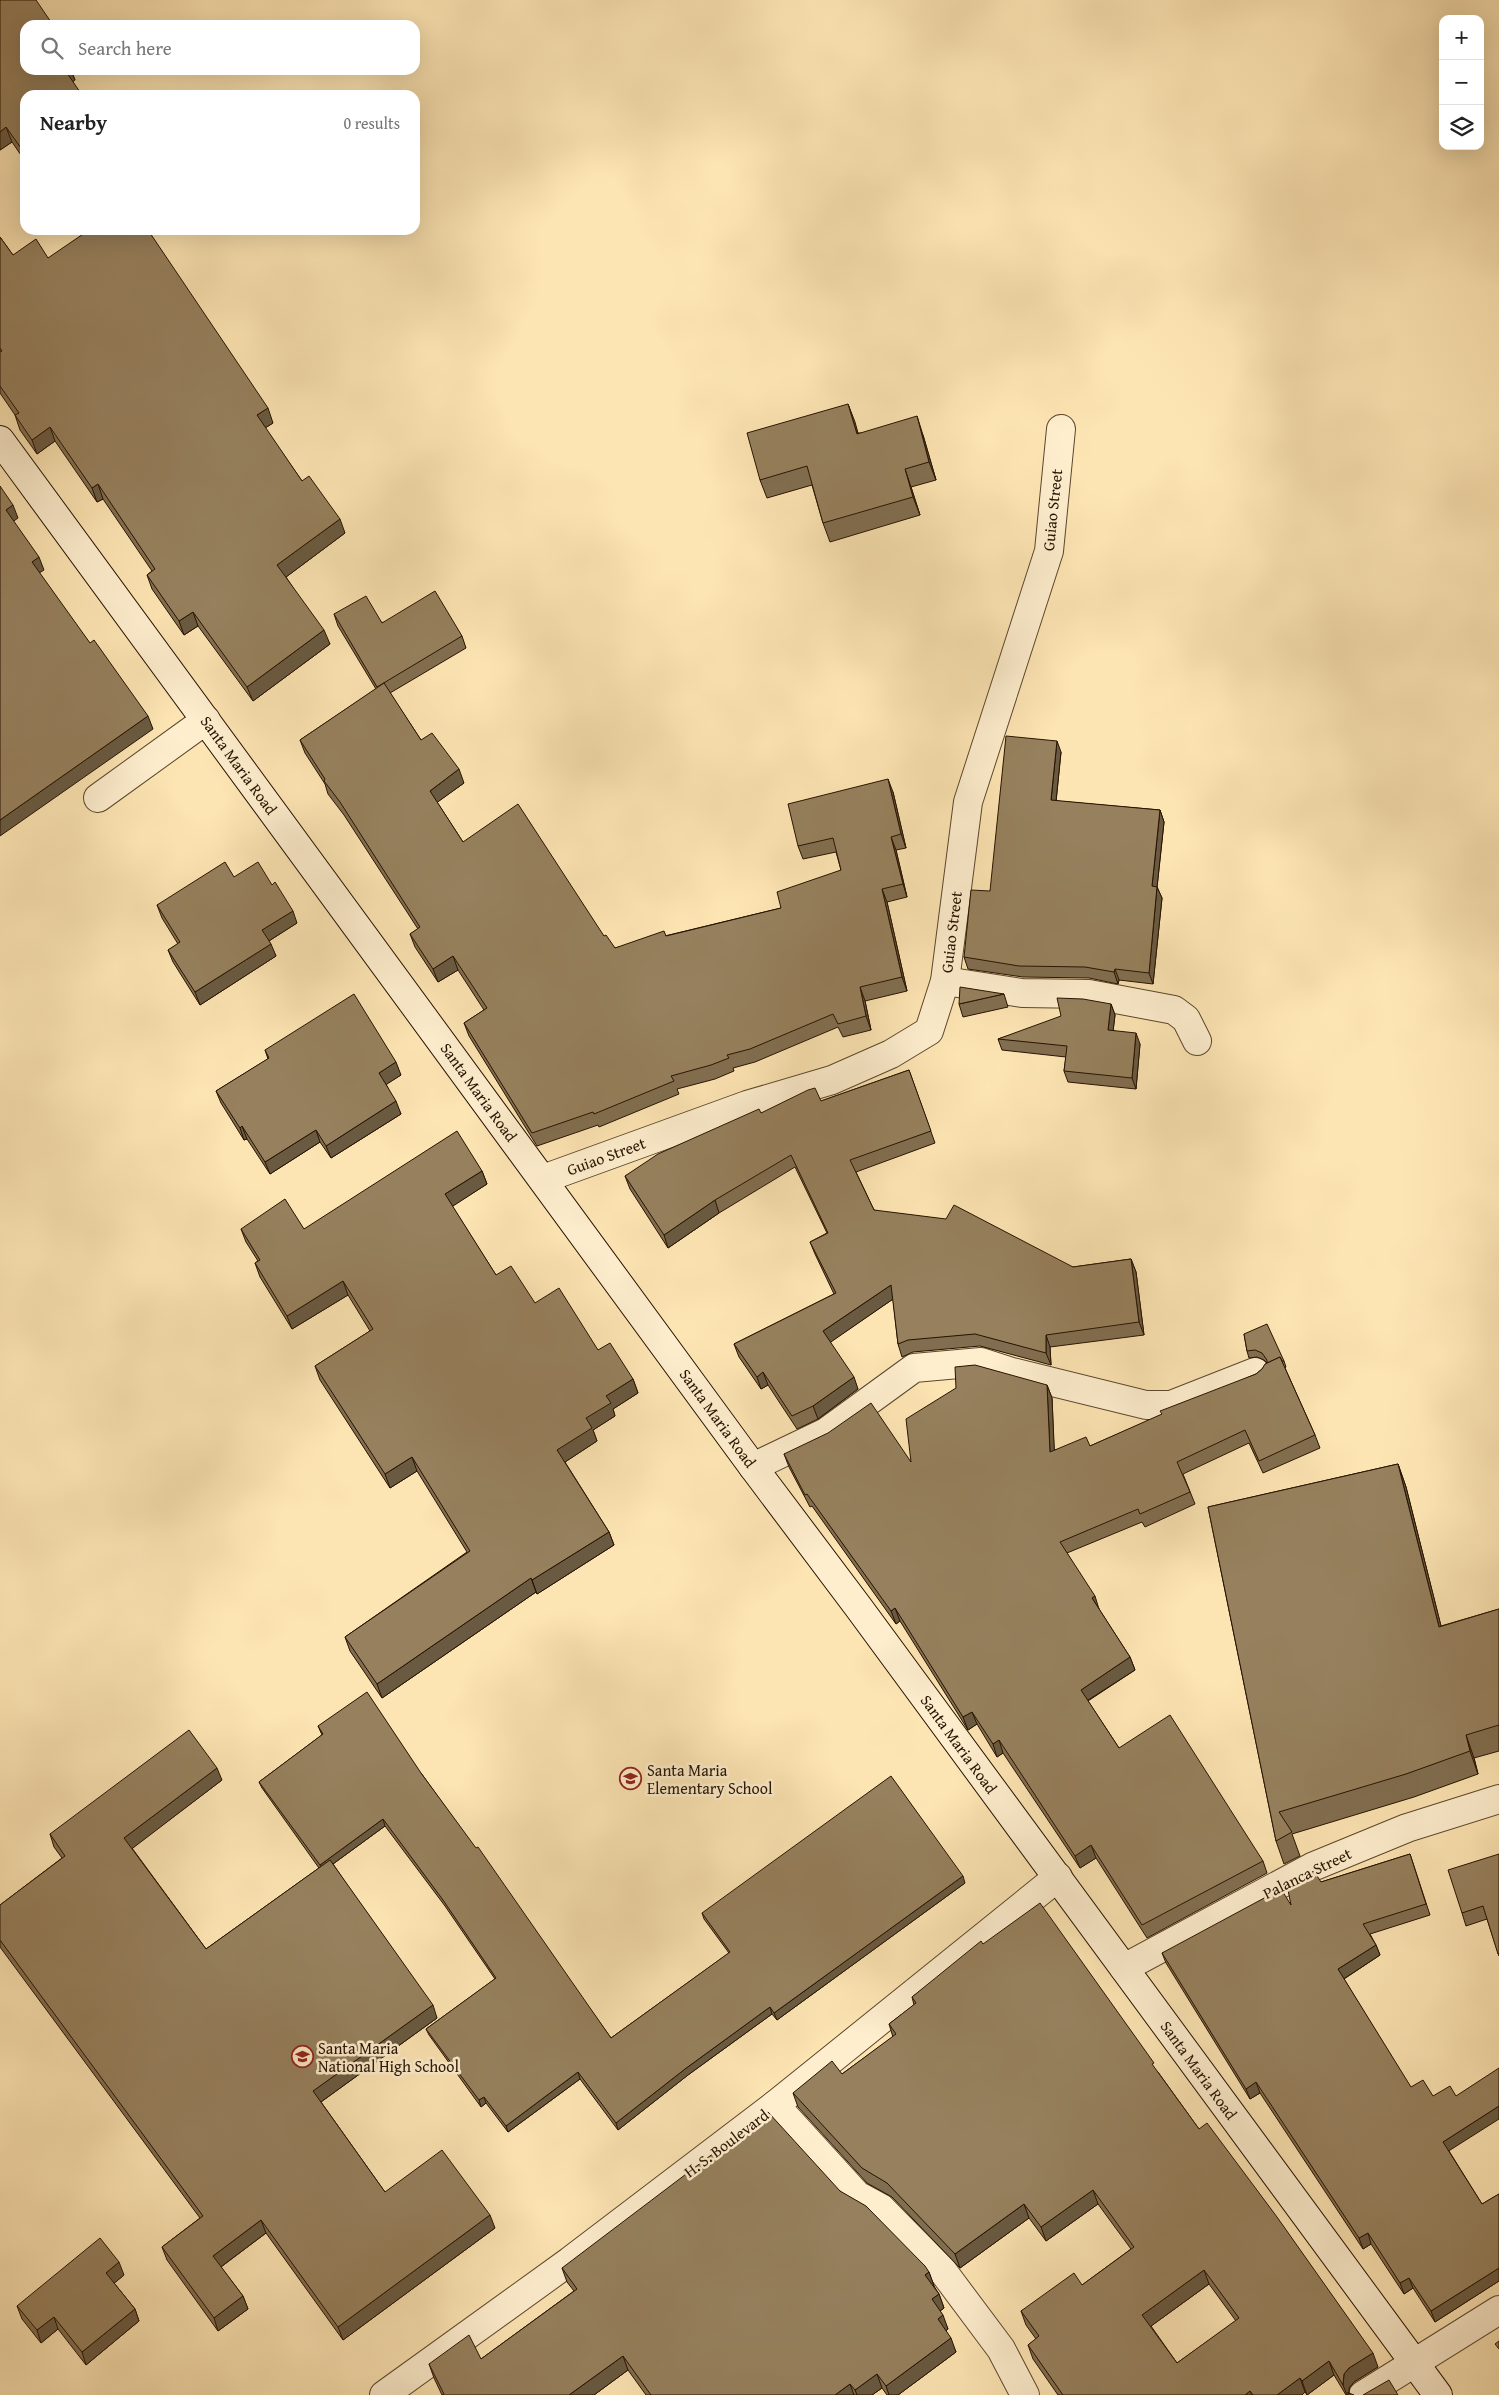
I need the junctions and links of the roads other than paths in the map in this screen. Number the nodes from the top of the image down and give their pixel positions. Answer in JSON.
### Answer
{"nodes":[{"id":1,"x":1060,"y":429,"type":"dead end"},
{"id":2,"x":0,"y":440,"type":"edge"},
{"id":3,"x":206,"y":720,"type":"junction"},
{"id":4,"x":98,"y":798,"type":"dead end"},
{"id":5,"x":945,"y":982,"type":"junction"},
{"id":6,"x":1197,"y":1041,"type":"dead end"},
{"id":7,"x":543,"y":1179,"type":"junction"},
{"id":8,"x":1255,"y":1372,"type":"edge"},
{"id":9,"x":753,"y":1467,"type":"junction"},
{"id":10,"x":1499,"y":1799,"type":"edge"},
{"id":11,"x":1058,"y":1877,"type":"junction"},
{"id":12,"x":1124,"y":1968,"type":"junction"},
{"id":13,"x":775,"y":2105,"type":"junction"},
{"id":14,"x":1499,"y":2310,"type":"edge"},
{"id":15,"x":1415,"y":2363,"type":"junction"},
{"id":16,"x":384,"y":2395,"type":"edge"},
{"id":17,"x":1025,"y":2395,"type":"edge"},
{"id":18,"x":1363,"y":2395,"type":"edge"},
{"id":19,"x":1438,"y":2395,"type":"edge"}],
"edges":[{"from":1,"to":5,"type":"street","name":"Guiao Street"},
{"from":2,"to":3,"type":"street","name":"Santa Maria Road"},
{"from":3,"to":4,"type":"street"},
{"from":3,"to":7,"type":"street","name":"Santa Maria Road"},
{"from":5,"to":6,"type":"street"},
{"from":5,"to":7,"type":"street","name":"Guiao Street"},
{"from":7,"to":9,"type":"street","name":"Santa Maria Road"},
{"from":8,"to":9,"type":"street"},
{"from":9,"to":11,"type":"street","name":"Santa Maria Road"},
{"from":10,"to":12,"type":"street","name":"Palanca Street"},
{"from":11,"to":12,"type":"street","name":"Santa Maria Road"},
{"from":11,"to":13,"type":"street","name":"H. S. Boulevard"},
{"from":12,"to":15,"type":"street","name":"Santa Maria Road"},
{"from":13,"to":16,"type":"street","name":"H. S. Boulevard"},
{"from":13,"to":17,"type":"street"},
{"from":14,"to":15,"type":"street"},
{"from":15,"to":18,"type":"street"},
{"from":15,"to":19,"type":"street","name":"Santa Maria Road"}]}
